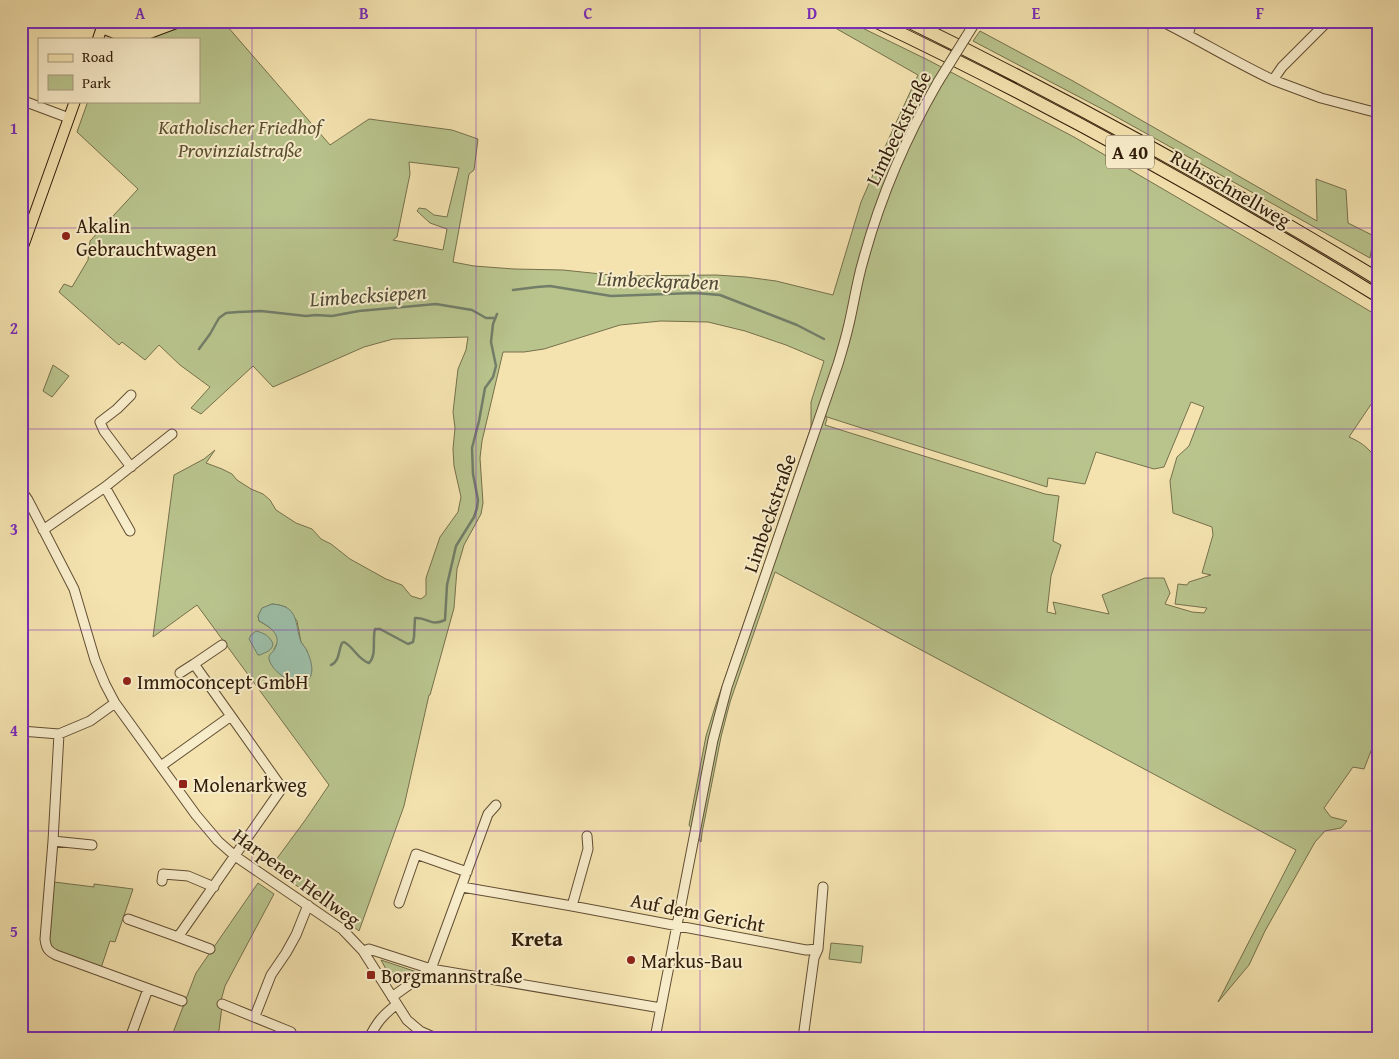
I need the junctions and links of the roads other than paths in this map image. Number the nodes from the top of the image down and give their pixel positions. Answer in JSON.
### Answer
{"nodes":[{"id":1,"x":179,"y":21,"type":"edge"},
{"id":2,"x":875,"y":21,"type":"edge"},
{"id":3,"x":908,"y":21,"type":"edge"},
{"id":4,"x":976,"y":21,"type":"edge"},
{"id":5,"x":1161,"y":21,"type":"edge"},
{"id":6,"x":1192,"y":21,"type":"edge"},
{"id":7,"x":1328,"y":21,"type":"edge"},
{"id":8,"x":104,"y":27,"type":"edge"},
{"id":9,"x":126,"y":31,"type":"edge"},
{"id":10,"x":1188,"y":34,"type":"junction"},
{"id":11,"x":1273,"y":80,"type":"junction"},
{"id":12,"x":21,"y":100,"type":"edge"},
{"id":13,"x":75,"y":102,"type":"edge"},
{"id":14,"x":1378,"y":113,"type":"edge"},
{"id":15,"x":69,"y":118,"type":"junction"},
{"id":16,"x":21,"y":252,"type":"edge"},
{"id":17,"x":1378,"y":279,"type":"edge"},
{"id":18,"x":1378,"y":296,"type":"edge"},
{"id":19,"x":131,"y":395,"type":"dead end"},
{"id":20,"x":172,"y":434,"type":"dead end"},
{"id":21,"x":131,"y":467,"type":"junction"},
{"id":22,"x":106,"y":487,"type":"junction"},
{"id":23,"x":21,"y":490,"type":"edge"},
{"id":24,"x":43,"y":530,"type":"junction"},
{"id":25,"x":130,"y":531,"type":"dead end"},
{"id":26,"x":222,"y":645,"type":"dead end"},
{"id":27,"x":194,"y":664,"type":"junction"},
{"id":28,"x":180,"y":673,"type":"dead end"},
{"id":29,"x":115,"y":703,"type":"junction"},
{"id":30,"x":231,"y":716,"type":"junction"},
{"id":31,"x":21,"y":731,"type":"edge"},
{"id":32,"x":58,"y":734,"type":"junction"},
{"id":33,"x":160,"y":766,"type":"junction"},
{"id":34,"x":496,"y":805,"type":"dead end"},
{"id":35,"x":587,"y":836,"type":"dead end"},
{"id":36,"x":53,"y":842,"type":"junction"},
{"id":37,"x":92,"y":845,"type":"dead end"},
{"id":38,"x":235,"y":856,"type":"junction"},
{"id":39,"x":467,"y":872,"type":"junction"},
{"id":40,"x":162,"y":881,"type":"dead end"},
{"id":41,"x":214,"y":886,"type":"junction"},
{"id":42,"x":462,"y":887,"type":"junction"},
{"id":43,"x":823,"y":887,"type":"dead end"},
{"id":44,"x":398,"y":903,"type":"dead end"},
{"id":45,"x":308,"y":905,"type":"junction"},
{"id":46,"x":572,"y":906,"type":"junction"},
{"id":47,"x":128,"y":919,"type":"dead end"},
{"id":48,"x":676,"y":926,"type":"junction"},
{"id":49,"x":178,"y":937,"type":"junction"},
{"id":50,"x":210,"y":949,"type":"dead end"},
{"id":51,"x":818,"y":949,"type":"junction"},
{"id":52,"x":363,"y":951,"type":"junction"},
{"id":53,"x":431,"y":969,"type":"junction"},
{"id":54,"x":148,"y":989,"type":"junction"},
{"id":55,"x":182,"y":1001,"type":"dead end"},
{"id":56,"x":394,"y":1001,"type":"junction"},
{"id":57,"x":222,"y":1004,"type":"dead end"},
{"id":58,"x":661,"y":1008,"type":"junction"},
{"id":59,"x":255,"y":1016,"type":"junction"},
{"id":60,"x":291,"y":1032,"type":"dead end"},
{"id":61,"x":21,"y":1034,"type":"edge"},
{"id":62,"x":32,"y":1038,"type":"edge"},
{"id":63,"x":130,"y":1038,"type":"edge"},
{"id":64,"x":369,"y":1038,"type":"edge"},
{"id":65,"x":436,"y":1038,"type":"edge"},
{"id":66,"x":655,"y":1038,"type":"edge"},
{"id":67,"x":803,"y":1038,"type":"edge"}],
"edges":[{"from":1,"to":9,"type":"highway"},
{"from":2,"to":18,"type":"highway","name":"Ruhrschnellweg","number":"A 40"},
{"from":3,"to":17,"type":"highway","name":"Ruhrschnellweg","number":"A 40"},
{"from":4,"to":48,"type":"street","name":"Limbeckstraße","bridge":true},
{"from":5,"to":10,"type":"street"},
{"from":6,"to":10,"type":"street"},
{"from":7,"to":11,"type":"street"},
{"from":8,"to":9,"type":"highway"},
{"from":10,"to":11,"type":"street"},
{"from":11,"to":14,"type":"street"},
{"from":12,"to":15,"type":"street"},
{"from":13,"to":15,"type":"main road"},
{"from":15,"to":16,"type":"main road"},
{"from":19,"to":21,"type":"street"},
{"from":20,"to":21,"type":"street"},
{"from":21,"to":22,"type":"street"},
{"from":22,"to":24,"type":"street"},
{"from":22,"to":25,"type":"street"},
{"from":23,"to":24,"type":"street","name":"Harpener Hellweg"},
{"from":24,"to":29,"type":"street","name":"Harpener Hellweg"},
{"from":26,"to":27,"type":"street"},
{"from":27,"to":28,"type":"street"},
{"from":27,"to":30,"type":"street"},
{"from":29,"to":32,"type":"street"},
{"from":29,"to":33,"type":"street","name":"Harpener Hellweg"},
{"from":30,"to":33,"type":"street"},
{"from":30,"to":38,"type":"street"},
{"from":31,"to":32,"type":"street"},
{"from":32,"to":36,"type":"street"},
{"from":33,"to":38,"type":"street","name":"Harpener Hellweg"},
{"from":34,"to":39,"type":"street"},
{"from":35,"to":46,"type":"street"},
{"from":36,"to":37,"type":"street"},
{"from":36,"to":54,"type":"street"},
{"from":38,"to":41,"type":"street"},
{"from":38,"to":45,"type":"street","name":"Harpener Hellweg"},
{"from":39,"to":42,"type":"street"},
{"from":39,"to":44,"type":"street"},
{"from":40,"to":41,"type":"street"},
{"from":41,"to":49,"type":"street"},
{"from":42,"to":46,"type":"street","name":"Auf dem Gericht"},
{"from":42,"to":53,"type":"street"},
{"from":43,"to":51,"type":"street"},
{"from":45,"to":52,"type":"street","name":"Harpener Hellweg"},
{"from":45,"to":59,"type":"street"},
{"from":46,"to":48,"type":"street","name":"Auf dem Gericht"},
{"from":47,"to":49,"type":"street"},
{"from":48,"to":51,"type":"street","name":"Auf dem Gericht"},
{"from":48,"to":58,"type":"street","name":"Limbeckstraße"},
{"from":49,"to":50,"type":"street"},
{"from":51,"to":67,"type":"street"},
{"from":52,"to":53,"type":"street"},
{"from":52,"to":56,"type":"street","name":"Harpener Hellweg"},
{"from":53,"to":56,"type":"street"},
{"from":53,"to":58,"type":"street"},
{"from":54,"to":55,"type":"street"},
{"from":54,"to":63,"type":"street"},
{"from":56,"to":64,"type":"street"},
{"from":56,"to":65,"type":"street","name":"Harpener Hellweg"},
{"from":57,"to":59,"type":"street"},
{"from":58,"to":66,"type":"street","name":"Limbeckstraße"},
{"from":59,"to":60,"type":"street"},
{"from":61,"to":62,"type":"street"}]}
